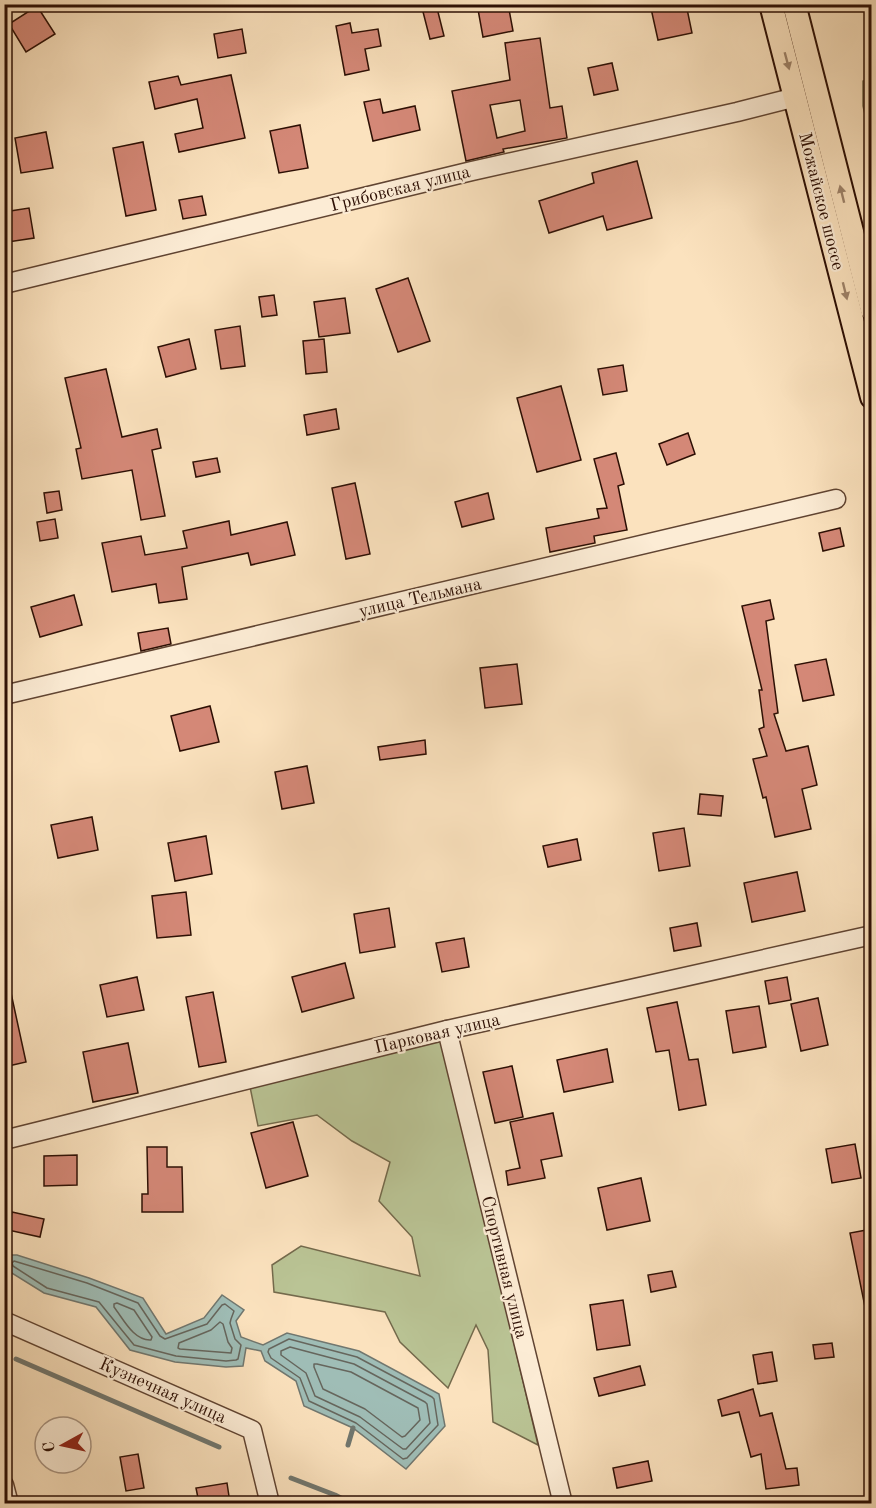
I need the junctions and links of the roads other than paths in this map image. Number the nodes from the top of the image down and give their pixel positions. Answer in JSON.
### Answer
{"nodes":[{"id":1,"x":771,"y":4,"type":"edge"},
{"id":2,"x":794,"y":4,"type":"edge"},
{"id":3,"x":796,"y":97,"type":"junction"},
{"id":4,"x":4,"y":284,"type":"edge"},
{"id":5,"x":872,"y":310,"type":"edge"},
{"id":6,"x":872,"y":397,"type":"edge"},
{"id":7,"x":836,"y":499,"type":"dead end"},
{"id":8,"x":4,"y":696,"type":"edge"},
{"id":9,"x":872,"y":935,"type":"edge"},
{"id":10,"x":447,"y":1030,"type":"junction"},
{"id":11,"x":4,"y":1140,"type":"edge"},
{"id":12,"x":4,"y":1321,"type":"edge"},
{"id":13,"x":4,"y":1485,"type":"edge"},
{"id":14,"x":9,"y":1503,"type":"edge"},
{"id":15,"x":270,"y":1503,"type":"edge"},
{"id":16,"x":563,"y":1503,"type":"edge"}],
"edges":[{"from":1,"to":3,"type":"main road","name":"Можайское шоссе","one_way":true},
{"from":5,"to":2,"type":"main road","name":"Можайское шоссе","one_way":true},
{"from":3,"to":4,"type":"street","name":"Грибовская улица"},
{"from":3,"to":6,"type":"main road","name":"Можайское шоссе","one_way":true},
{"from":7,"to":8,"type":"street","name":"улица Тельмана"},
{"from":9,"to":10,"type":"street","name":"Парковая улица"},
{"from":10,"to":11,"type":"street","name":"Парковая улица"},
{"from":10,"to":16,"type":"street","name":"Спортивная улица"},
{"from":12,"to":15,"type":"street","name":"Кузнечная улица"},
{"from":13,"to":14,"type":"street"}]}
